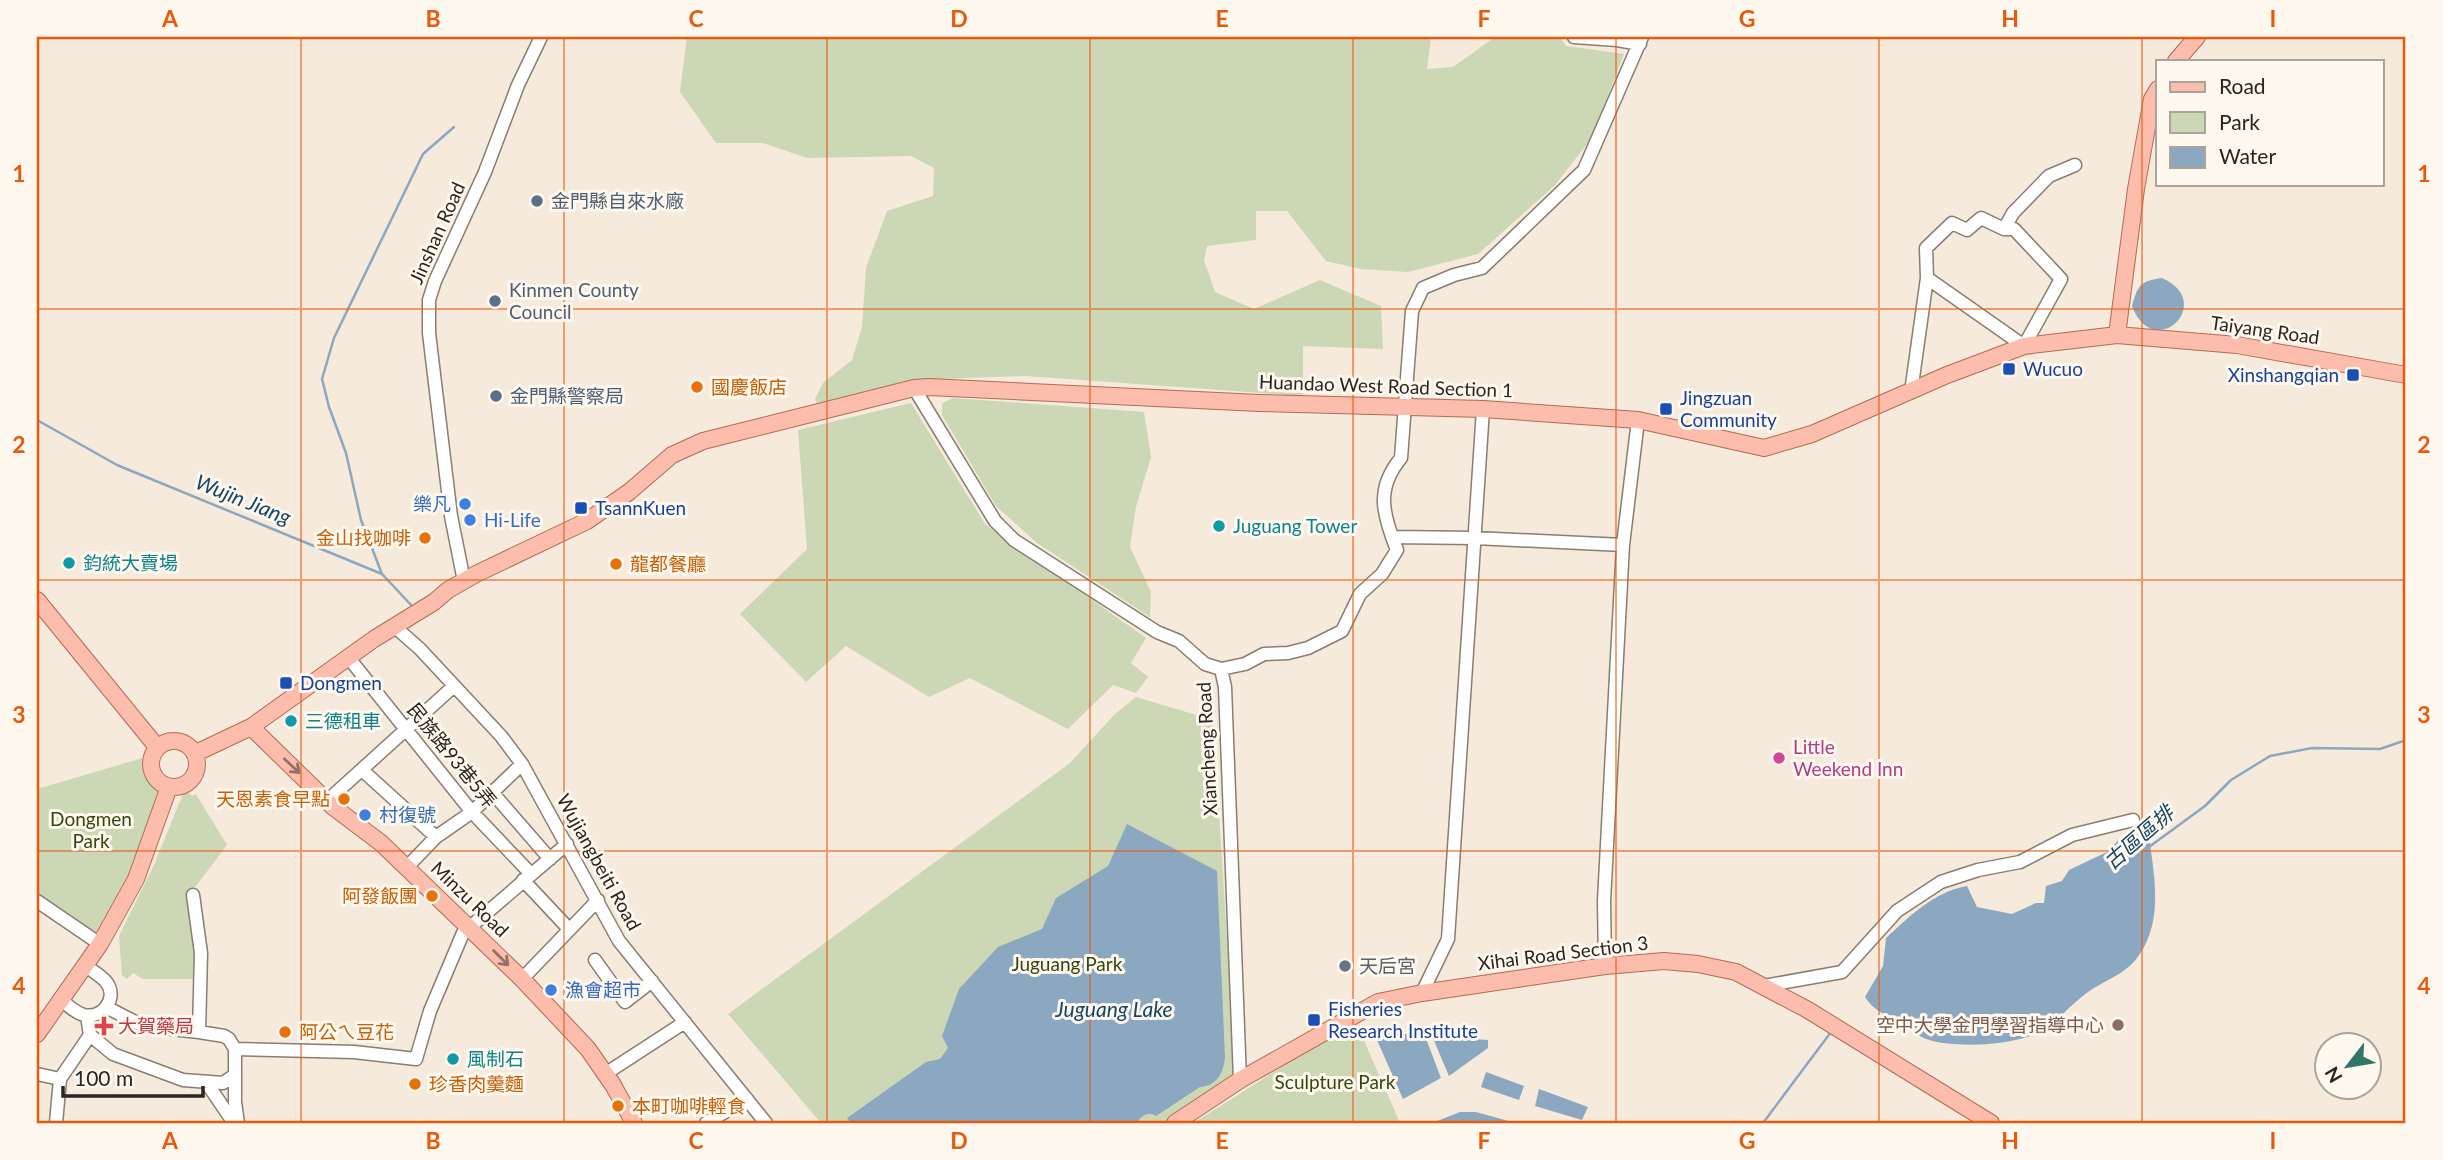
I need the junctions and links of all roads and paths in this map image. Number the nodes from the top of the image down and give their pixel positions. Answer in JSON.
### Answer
{"nodes":[{"id":1,"x":541,"y":37,"type":"edge"},
{"id":2,"x":1574,"y":37,"type":"edge"},
{"id":3,"x":2197,"y":37,"type":"edge"},
{"id":4,"x":1641,"y":41,"type":"edge"},
{"id":5,"x":2177,"y":60,"type":"edge"},
{"id":6,"x":2156,"y":92,"type":"edge"},
{"id":7,"x":2075,"y":165,"type":"dead end"},
{"id":8,"x":2004,"y":229,"type":"junction"},
{"id":9,"x":1927,"y":278,"type":"junction"},
{"id":10,"x":2117,"y":335,"type":"junction"},
{"id":11,"x":2024,"y":346,"type":"junction"},
{"id":12,"x":2406,"y":375,"type":"edge"},
{"id":13,"x":914,"y":387,"type":"junction"},
{"id":14,"x":1910,"y":392,"type":"junction"},
{"id":15,"x":1405,"y":407,"type":"junction"},
{"id":16,"x":1483,"y":409,"type":"junction"},
{"id":17,"x":1638,"y":420,"type":"junction"},
{"id":18,"x":1392,"y":537,"type":"junction"},
{"id":19,"x":1475,"y":537,"type":"junction"},
{"id":20,"x":1623,"y":545,"type":"junction"},
{"id":21,"x":464,"y":581,"type":"junction"},
{"id":22,"x":37,"y":600,"type":"edge"},
{"id":23,"x":400,"y":623,"type":"junction"},
{"id":24,"x":348,"y":657,"type":"junction"},
{"id":25,"x":1221,"y":669,"type":"junction"},
{"id":26,"x":454,"y":686,"type":"junction"},
{"id":27,"x":251,"y":727,"type":"junction"},
{"id":28,"x":406,"y":729,"type":"junction"},
{"id":29,"x":158,"y":747,"type":"junction"},
{"id":30,"x":196,"y":753,"type":"junction"},
{"id":31,"x":522,"y":764,"type":"junction"},
{"id":32,"x":362,"y":770,"type":"junction"},
{"id":33,"x":169,"y":787,"type":"junction"},
{"id":34,"x":491,"y":792,"type":"junction"},
{"id":35,"x":328,"y":800,"type":"junction"},
{"id":36,"x":472,"y":812,"type":"junction"},
{"id":37,"x":2133,"y":820,"type":"dead end"},
{"id":38,"x":436,"y":837,"type":"junction"},
{"id":39,"x":567,"y":844,"type":"junction"},
{"id":40,"x":550,"y":859,"type":"junction"},
{"id":41,"x":407,"y":867,"type":"junction"},
{"id":42,"x":527,"y":877,"type":"junction"},
{"id":43,"x":193,"y":895,"type":"dead end"},
{"id":44,"x":598,"y":900,"type":"junction"},
{"id":45,"x":37,"y":901,"type":"edge"},
{"id":46,"x":466,"y":929,"type":"junction"},
{"id":47,"x":569,"y":929,"type":"junction"},
{"id":48,"x":100,"y":944,"type":"junction"},
{"id":49,"x":595,"y":960,"type":"dead end"},
{"id":50,"x":85,"y":965,"type":"junction"},
{"id":51,"x":1605,"y":966,"type":"junction"},
{"id":52,"x":522,"y":979,"type":"junction"},
{"id":53,"x":652,"y":981,"type":"junction"},
{"id":54,"x":1764,"y":986,"type":"junction"},
{"id":55,"x":1422,"y":993,"type":"junction"},
{"id":56,"x":61,"y":1000,"type":"junction"},
{"id":57,"x":106,"y":1007,"type":"junction"},
{"id":58,"x":87,"y":1016,"type":"junction"},
{"id":59,"x":685,"y":1022,"type":"junction"},
{"id":60,"x":199,"y":1032,"type":"junction"},
{"id":61,"x":37,"y":1034,"type":"edge"},
{"id":62,"x":90,"y":1035,"type":"junction"},
{"id":63,"x":235,"y":1049,"type":"junction"},
{"id":64,"x":37,"y":1074,"type":"edge"},
{"id":65,"x":605,"y":1074,"type":"junction"},
{"id":66,"x":235,"y":1075,"type":"junction"},
{"id":67,"x":60,"y":1079,"type":"junction"},
{"id":68,"x":1240,"y":1080,"type":"junction"},
{"id":69,"x":206,"y":1082,"type":"junction"},
{"id":70,"x":747,"y":1099,"type":"junction"},
{"id":71,"x":56,"y":1123,"type":"edge"},
{"id":72,"x":236,"y":1123,"type":"edge"},
{"id":73,"x":634,"y":1123,"type":"edge"},
{"id":74,"x":706,"y":1123,"type":"edge"},
{"id":75,"x":766,"y":1123,"type":"edge"},
{"id":76,"x":1175,"y":1123,"type":"edge"},
{"id":77,"x":1991,"y":1123,"type":"edge"}],
"edges":[{"from":1,"to":21,"type":"street","name":"Jinshan Road"},
{"from":2,"to":4,"type":"street"},
{"from":3,"to":5,"type":"main road"},
{"from":4,"to":15,"type":"street","name":"Xiancheng Road"},
{"from":6,"to":10,"type":"main road"},
{"from":7,"to":8,"type":"street"},
{"from":8,"to":9,"type":"street"},
{"from":8,"to":11,"type":"street"},
{"from":9,"to":11,"type":"street"},
{"from":9,"to":14,"type":"street"},
{"from":10,"to":11,"type":"main road","name":"Huandao West Road Section 1"},
{"from":10,"to":12,"type":"main road","name":"Taiyang Road"},
{"from":11,"to":14,"type":"main road","name":"Huandao West Road Section 1"},
{"from":13,"to":15,"type":"main road","name":"Huandao West Road Section 1"},
{"from":13,"to":21,"type":"main road","name":"Huandao West Road Section 1"},
{"from":13,"to":25,"type":"street"},
{"from":14,"to":17,"type":"main road","name":"Huandao West Road Section 1"},
{"from":15,"to":16,"type":"main road","name":"Huandao West Road Section 1"},
{"from":15,"to":18,"type":"street","name":"Xiancheng Road"},
{"from":16,"to":17,"type":"main road","name":"Huandao West Road Section 1"},
{"from":16,"to":19,"type":"street"},
{"from":17,"to":20,"type":"street"},
{"from":18,"to":19,"type":"street"},
{"from":18,"to":25,"type":"street","name":"Xiancheng Road"},
{"from":19,"to":20,"type":"street"},
{"from":19,"to":55,"type":"street"},
{"from":20,"to":51,"type":"street"},
{"from":21,"to":23,"type":"main road","name":"Huandao West Road Section 1"},
{"from":22,"to":29,"type":"main road"},
{"from":23,"to":24,"type":"main road"},
{"from":23,"to":26,"type":"street","name":"Wujiangbeiti Road"},
{"from":24,"to":27,"type":"main road"},
{"from":24,"to":28,"type":"street","name":"民族路93巷5弄"},
{"from":25,"to":68,"type":"street","name":"Xiancheng Road"},
{"from":26,"to":28,"type":"street"},
{"from":26,"to":31,"type":"street","name":"Wujiangbeiti Road"},
{"from":27,"to":30,"type":"main road"},
{"from":27,"to":35,"type":"main road","name":"Minzu Road","one_way":true},
{"from":28,"to":32,"type":"street"},
{"from":28,"to":36,"type":"street","name":"民族路93巷5弄"},
{"from":29,"to":30,"type":"main road"},
{"from":29,"to":33,"type":"main road"},
{"from":30,"to":33,"type":"main road"},
{"from":31,"to":34,"type":"street"},
{"from":31,"to":39,"type":"street","name":"Wujiangbeiti Road"},
{"from":32,"to":35,"type":"street"},
{"from":32,"to":38,"type":"street"},
{"from":33,"to":48,"type":"main road"},
{"from":34,"to":36,"type":"street"},
{"from":34,"to":40,"type":"street"},
{"from":35,"to":41,"type":"main road","name":"Minzu Road"},
{"from":36,"to":38,"type":"street"},
{"from":36,"to":42,"type":"street","name":"民族路93巷5弄"},
{"from":37,"to":54,"type":"street"},
{"from":38,"to":41,"type":"street"},
{"from":39,"to":40,"type":"street"},
{"from":39,"to":44,"type":"street","name":"Wujiangbeiti Road"},
{"from":40,"to":42,"type":"street"},
{"from":41,"to":46,"type":"main road","name":"Minzu Road"},
{"from":42,"to":46,"type":"street"},
{"from":42,"to":47,"type":"street","name":"民族路93巷5弄"},
{"from":43,"to":60,"type":"street"},
{"from":44,"to":47,"type":"street"},
{"from":44,"to":53,"type":"street","name":"Wujiangbeiti Road"},
{"from":45,"to":48,"type":"street"},
{"from":46,"to":52,"type":"main road","name":"Minzu Road","one_way":true},
{"from":46,"to":63,"type":"street"},
{"from":47,"to":52,"type":"street"},
{"from":48,"to":50,"type":"main road"},
{"from":49,"to":53,"type":"street"},
{"from":50,"to":56,"type":"main road"},
{"from":50,"to":57,"type":"street"},
{"from":51,"to":54,"type":"main road","name":"Xihai Road Section 3"},
{"from":51,"to":55,"type":"main road","name":"Xihai Road Section 3"},
{"from":52,"to":65,"type":"main road","name":"Minzu Road"},
{"from":53,"to":59,"type":"street","name":"Wujiangbeiti Road"},
{"from":54,"to":77,"type":"main road","name":"Xihai Road Section 3"},
{"from":55,"to":68,"type":"main road","name":"Xihai Road Section 3"},
{"from":56,"to":58,"type":"street"},
{"from":56,"to":61,"type":"main road"},
{"from":57,"to":58,"type":"street"},
{"from":57,"to":60,"type":"street"},
{"from":58,"to":62,"type":"street"},
{"from":59,"to":65,"type":"street"},
{"from":59,"to":70,"type":"street","name":"Wujiangbeiti Road"},
{"from":60,"to":63,"type":"street"},
{"from":62,"to":67,"type":"street"},
{"from":62,"to":69,"type":"street"},
{"from":63,"to":66,"type":"street"},
{"from":64,"to":67,"type":"street"},
{"from":65,"to":73,"type":"main road","name":"Minzu Road"},
{"from":66,"to":69,"type":"street"},
{"from":66,"to":72,"type":"street"},
{"from":67,"to":71,"type":"street"},
{"from":68,"to":76,"type":"main road","name":"Xihai Road Section 3"},
{"from":69,"to":72,"type":"street"},
{"from":70,"to":74,"type":"street"},
{"from":70,"to":75,"type":"street","name":"Wujiangbeiti Road"}]}
